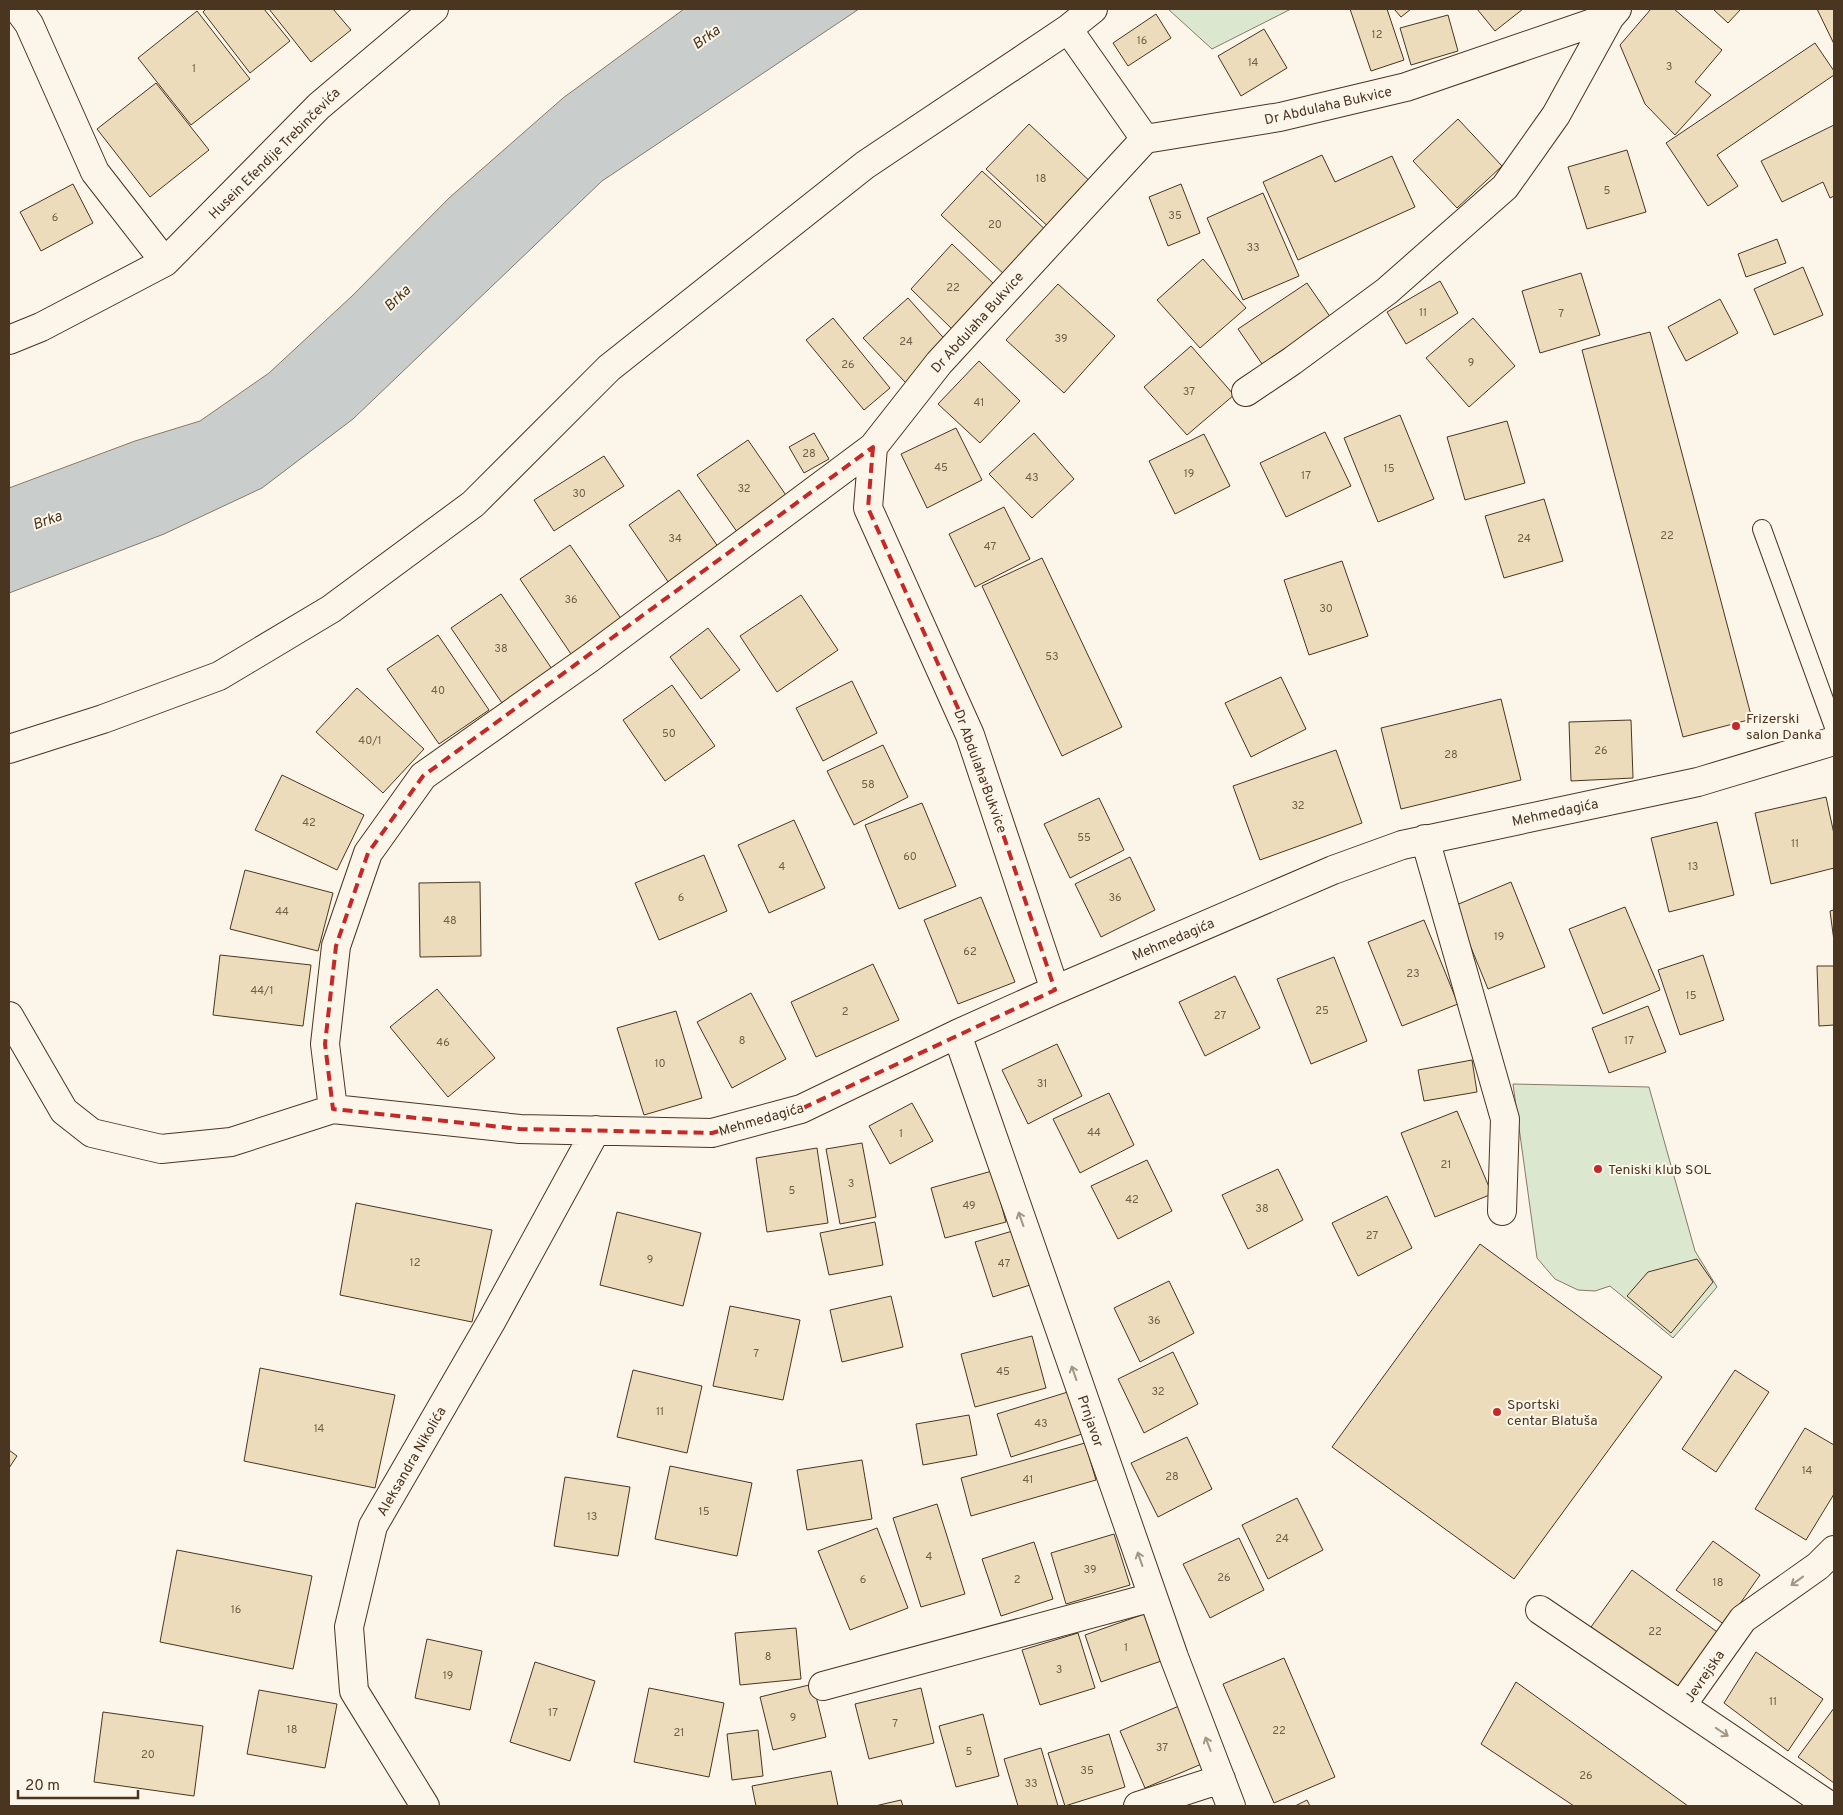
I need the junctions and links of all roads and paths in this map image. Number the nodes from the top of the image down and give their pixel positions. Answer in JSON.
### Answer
{"nodes":[{"id":1,"x":18,"y":9,"type":"edge"},
{"id":2,"x":434,"y":9,"type":"edge"},
{"id":3,"x":1092,"y":9,"type":"edge"},
{"id":4,"x":1614,"y":13,"type":"edge"},
{"id":5,"x":1068,"y":29,"type":"junction"},
{"id":6,"x":1145,"y":139,"type":"junction"},
{"id":7,"x":165,"y":262,"type":"junction"},
{"id":8,"x":9,"y":340,"type":"edge"},
{"id":9,"x":1246,"y":392,"type":"dead end"},
{"id":10,"x":873,"y":447,"type":"junction"},
{"id":11,"x":1762,"y":529,"type":"dead end"},
{"id":12,"x":1834,"y":727,"type":"edge"},
{"id":13,"x":1834,"y":740,"type":"edge"},
{"id":14,"x":9,"y":749,"type":"edge"},
{"id":15,"x":1425,"y":839,"type":"junction"},
{"id":16,"x":1054,"y":990,"type":"junction"},
{"id":17,"x":9,"y":1016,"type":"edge"},
{"id":18,"x":957,"y":1034,"type":"junction"},
{"id":19,"x":333,"y":1109,"type":"junction"},
{"id":20,"x":596,"y":1130,"type":"junction"},
{"id":21,"x":1502,"y":1211,"type":"dead end"},
{"id":22,"x":1834,"y":1550,"type":"edge"},
{"id":23,"x":1153,"y":1597,"type":"junction"},
{"id":24,"x":1540,"y":1610,"type":"dead end"},
{"id":25,"x":823,"y":1686,"type":"dead end"},
{"id":26,"x":1682,"y":1705,"type":"junction"},
{"id":27,"x":1221,"y":1779,"type":"junction"},
{"id":28,"x":425,"y":1806,"type":"edge"},
{"id":29,"x":1138,"y":1806,"type":"edge"},
{"id":30,"x":1231,"y":1806,"type":"edge"},
{"id":31,"x":1830,"y":1806,"type":"edge"}],
"edges":[{"from":1,"to":7,"type":"street"},
{"from":2,"to":7,"type":"street","name":"Husein Efendije Trebinčevića"},
{"from":3,"to":5,"type":"street"},
{"from":4,"to":6,"type":"street","name":"Dr Abdulaha Bukvice"},
{"from":4,"to":9,"type":"street"},
{"from":5,"to":6,"type":"street"},
{"from":5,"to":14,"type":"street"},
{"from":6,"to":10,"type":"street","name":"Dr Abdulaha Bukvice"},
{"from":7,"to":8,"type":"street","name":"Husein Efendije Trebinčevića"},
{"from":10,"to":16,"type":"street","name":"Dr Abdulaha Bukvice"},
{"from":10,"to":19,"type":"street"},
{"from":11,"to":12,"type":"lane"},
{"from":13,"to":15,"type":"street","name":"Mehmedagića"},
{"from":15,"to":16,"type":"street","name":"Mehmedagića"},
{"from":15,"to":21,"type":"street"},
{"from":16,"to":18,"type":"street","name":"Mehmedagića"},
{"from":17,"to":19,"type":"street"},
{"from":18,"to":20,"type":"street","name":"Mehmedagića"},
{"from":23,"to":18,"type":"street","name":"Prnjavor","one_way":true},
{"from":19,"to":20,"type":"street","name":"Mehmedagića"},
{"from":20,"to":28,"type":"street","name":"Aleksandra Nikolića"},
{"from":22,"to":26,"type":"street","name":"Jevrejska","one_way":true},
{"from":23,"to":25,"type":"street"},
{"from":27,"to":23,"type":"street","name":"Prnjavor","one_way":true},
{"from":24,"to":26,"type":"street"},
{"from":26,"to":31,"type":"street","name":"Jevrejska","one_way":true},
{"from":27,"to":29,"type":"street"},
{"from":27,"to":30,"type":"street","name":"Prnjavor"}]}
